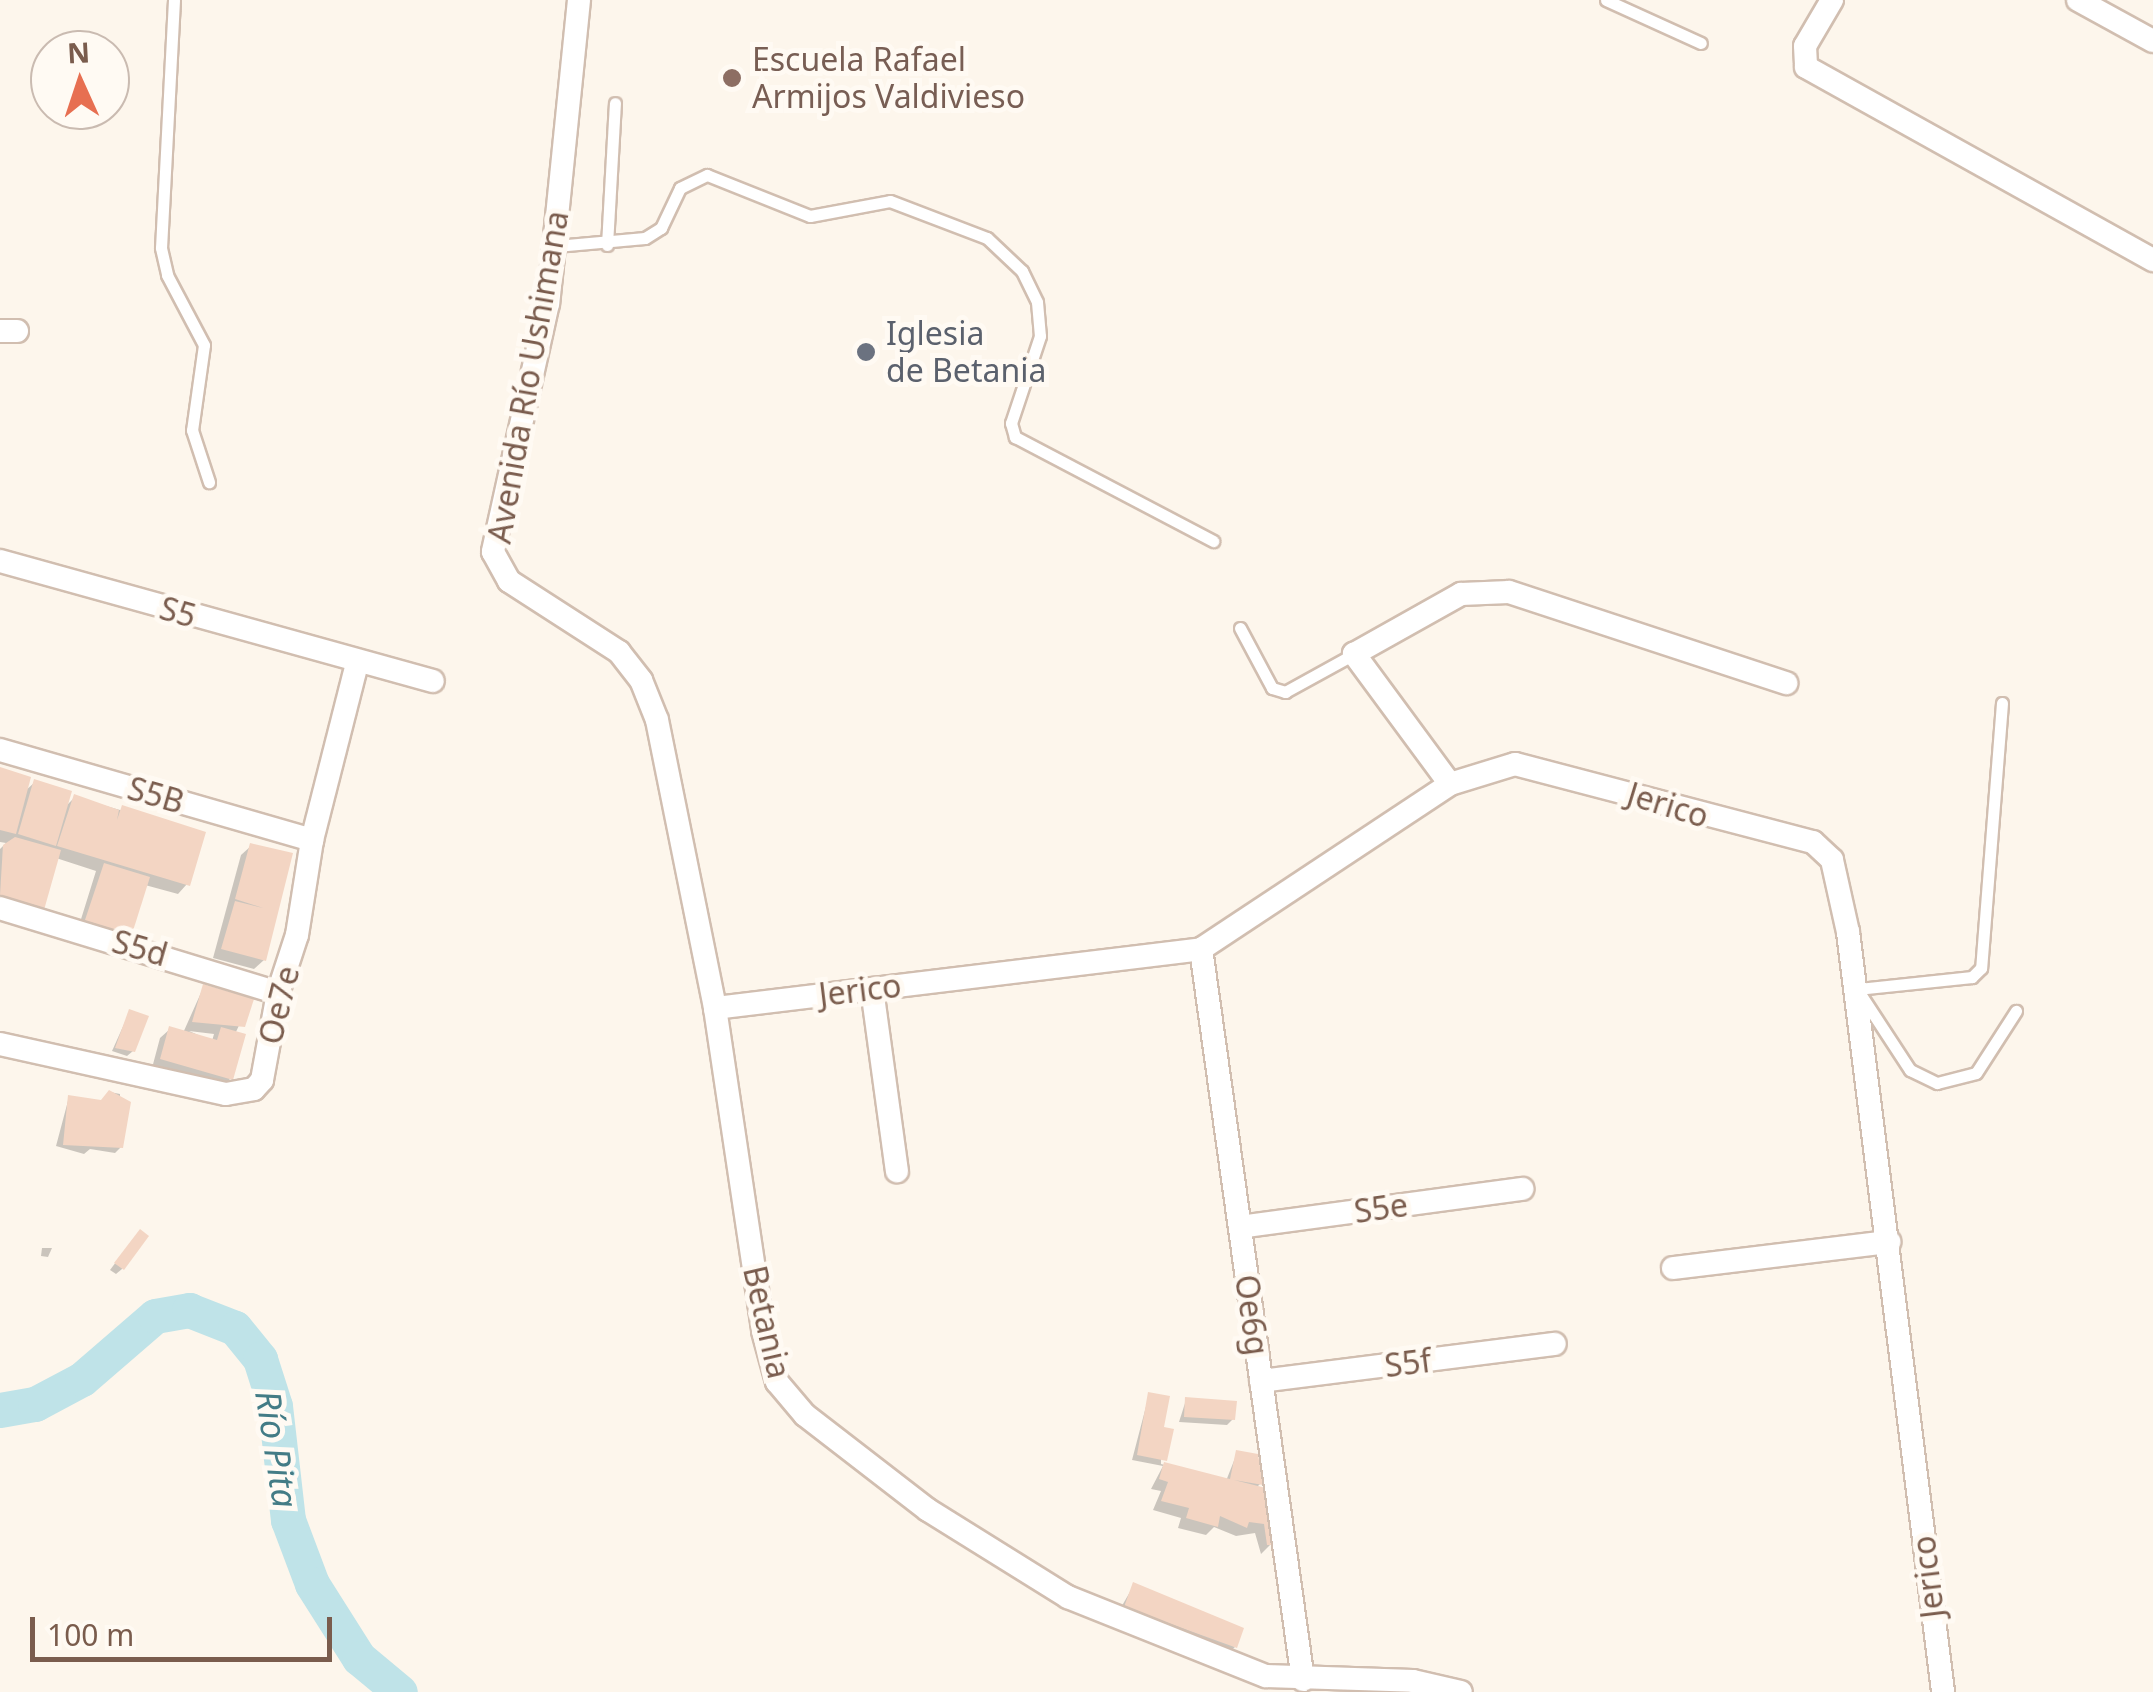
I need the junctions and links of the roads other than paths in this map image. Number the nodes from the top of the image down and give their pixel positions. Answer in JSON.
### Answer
{"nodes":[{"id":1,"x":174,"y":0,"type":"edge"},
{"id":2,"x":580,"y":0,"type":"edge"},
{"id":3,"x":1606,"y":0,"type":"edge"},
{"id":4,"x":1832,"y":0,"type":"edge"},
{"id":5,"x":2078,"y":0,"type":"edge"},
{"id":6,"x":2153,"y":42,"type":"edge"},
{"id":7,"x":1701,"y":43,"type":"dead end"},
{"id":8,"x":615,"y":103,"type":"dead end"},
{"id":9,"x":607,"y":245,"type":"junction"},
{"id":10,"x":556,"y":246,"type":"junction"},
{"id":11,"x":2153,"y":260,"type":"edge"},
{"id":12,"x":209,"y":482,"type":"dead end"},
{"id":13,"x":1213,"y":540,"type":"dead end"},
{"id":14,"x":0,"y":561,"type":"edge"},
{"id":15,"x":502,"y":574,"type":"joint"},
{"id":16,"x":1240,"y":628,"type":"dead end"},
{"id":17,"x":1354,"y":654,"type":"junction"},
{"id":18,"x":357,"y":664,"type":"junction"},
{"id":19,"x":433,"y":681,"type":"dead end"},
{"id":20,"x":1786,"y":683,"type":"dead end"},
{"id":21,"x":2002,"y":704,"type":"dead end"},
{"id":22,"x":0,"y":750,"type":"edge"},
{"id":23,"x":1450,"y":784,"type":"junction"},
{"id":24,"x":312,"y":840,"type":"junction"},
{"id":25,"x":0,"y":908,"type":"edge"},
{"id":26,"x":1201,"y":949,"type":"junction"},
{"id":27,"x":872,"y":988,"type":"junction"},
{"id":28,"x":1857,"y":988,"type":"junction"},
{"id":29,"x":278,"y":993,"type":"junction"},
{"id":30,"x":715,"y":1008,"type":"junction"},
{"id":31,"x":2016,"y":1011,"type":"dead end"},
{"id":32,"x":0,"y":1044,"type":"edge"},
{"id":33,"x":898,"y":1172,"type":"dead end"},
{"id":34,"x":1522,"y":1189,"type":"dead end"},
{"id":35,"x":1240,"y":1227,"type":"junction"},
{"id":36,"x":1888,"y":1242,"type":"junction"},
{"id":37,"x":1673,"y":1268,"type":"dead end"},
{"id":38,"x":1554,"y":1344,"type":"dead end"},
{"id":39,"x":1261,"y":1382,"type":"junction"},
{"id":40,"x":1303,"y":1680,"type":"junction"},
{"id":41,"x":1461,"y":1692,"type":"edge"},
{"id":42,"x":1943,"y":1692,"type":"edge"}],
"edges":[{"from":1,"to":12,"type":"lane"},
{"from":2,"to":10,"type":"street","name":"Avenida Río Ushimana"},
{"from":3,"to":7,"type":"lane"},
{"from":4,"to":11,"type":"street"},
{"from":5,"to":6,"type":"street"},
{"from":8,"to":9,"type":"lane"},
{"from":9,"to":10,"type":"lane"},
{"from":9,"to":13,"type":"lane"},
{"from":10,"to":15,"type":"street","name":"Avenida Río Ushimana"},
{"from":14,"to":18,"type":"street","name":"S5"},
{"from":15,"to":30,"type":"street","name":"Betania"},
{"from":16,"to":17,"type":"lane"},
{"from":17,"to":20,"type":"street"},
{"from":17,"to":23,"type":"street"},
{"from":18,"to":19,"type":"street","name":"S5"},
{"from":18,"to":24,"type":"street","name":"Oe7e"},
{"from":21,"to":28,"type":"lane"},
{"from":22,"to":24,"type":"street","name":"S5B"},
{"from":23,"to":26,"type":"street","name":"Jerico"},
{"from":23,"to":28,"type":"street","name":"Jerico"},
{"from":24,"to":29,"type":"street","name":"Oe7e"},
{"from":25,"to":29,"type":"street","name":"S5d"},
{"from":26,"to":27,"type":"street","name":"Jerico"},
{"from":26,"to":35,"type":"street","name":"Oe6g"},
{"from":27,"to":30,"type":"street","name":"Jerico"},
{"from":27,"to":33,"type":"street"},
{"from":28,"to":31,"type":"lane"},
{"from":28,"to":36,"type":"street","name":"Jerico"},
{"from":29,"to":32,"type":"street","name":"Oe7e"},
{"from":30,"to":40,"type":"street","name":"Betania"},
{"from":34,"to":35,"type":"street","name":"S5e"},
{"from":35,"to":39,"type":"street","name":"Oe6g"},
{"from":36,"to":37,"type":"street"},
{"from":36,"to":42,"type":"street","name":"Jerico"},
{"from":38,"to":39,"type":"street","name":"S5f"},
{"from":39,"to":40,"type":"street","name":"Oe6g"},
{"from":40,"to":41,"type":"street","name":"Betania"}]}
